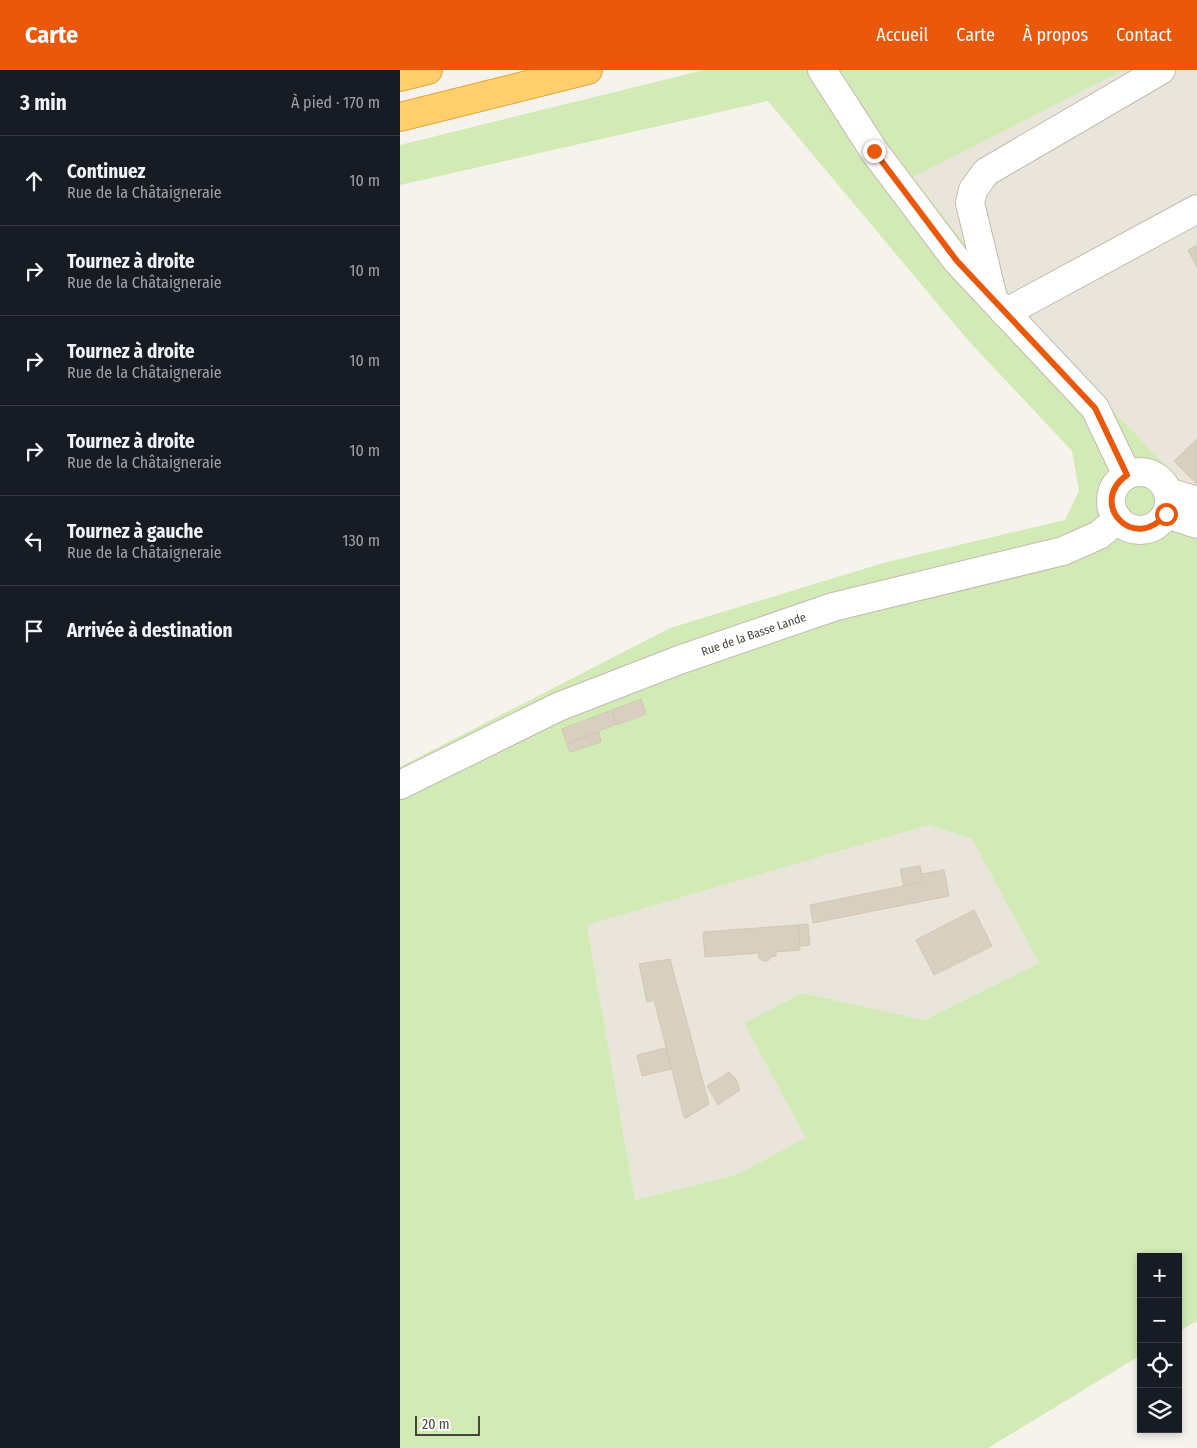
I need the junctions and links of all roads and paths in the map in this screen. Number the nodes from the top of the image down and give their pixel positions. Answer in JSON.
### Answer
{"nodes":[{"id":1,"x":428,"y":70,"type":"edge"},
{"id":2,"x":588,"y":70,"type":"edge"},
{"id":3,"x":1161,"y":70,"type":"edge"},
{"id":4,"x":824,"y":73,"type":"edge"},
{"id":5,"x":400,"y":77,"type":"edge"},
{"id":6,"x":400,"y":117,"type":"edge"},
{"id":7,"x":1197,"y":209,"type":"edge"},
{"id":8,"x":999,"y":307,"type":"junction"},
{"id":9,"x":1127,"y":475,"type":"junction"},
{"id":10,"x":1197,"y":502,"type":"edge"},
{"id":11,"x":1167,"y":503,"type":"junction"},
{"id":12,"x":1118,"y":519,"type":"junction"},
{"id":13,"x":1197,"y":524,"type":"edge"},
{"id":14,"x":400,"y":785,"type":"edge"}],
"edges":[{"from":1,"to":5,"type":"highway"},
{"from":2,"to":6,"type":"highway"},
{"from":3,"to":8,"type":"street"},
{"from":4,"to":8,"type":"street"},
{"from":7,"to":8,"type":"street"},
{"from":8,"to":9,"type":"street"},
{"from":9,"to":11,"type":"street"},
{"from":9,"to":12,"type":"street"},
{"from":10,"to":11,"type":"street"},
{"from":11,"to":12,"type":"street"},
{"from":11,"to":13,"type":"street"},
{"from":12,"to":14,"type":"street","name":"Rue de la Basse Lande"}]}
